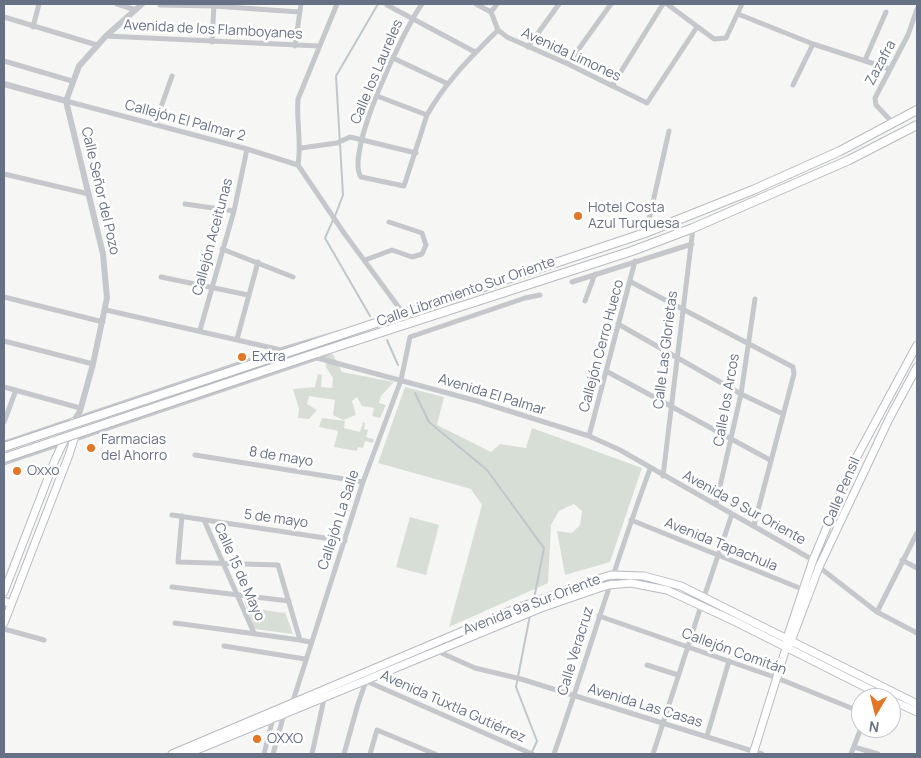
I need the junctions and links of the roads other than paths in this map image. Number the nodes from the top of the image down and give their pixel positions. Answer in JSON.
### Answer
{"nodes":[{"id":1,"x":40,"y":4,"type":"edge"},
{"id":2,"x":116,"y":4,"type":"edge"},
{"id":3,"x":142,"y":4,"type":"edge"},
{"id":4,"x":301,"y":4,"type":"edge"},
{"id":5,"x":336,"y":4,"type":"edge"},
{"id":6,"x":422,"y":4,"type":"edge"},
{"id":7,"x":476,"y":4,"type":"edge"},
{"id":8,"x":497,"y":4,"type":"edge"},
{"id":9,"x":559,"y":4,"type":"edge"},
{"id":10,"x":611,"y":4,"type":"edge"},
{"id":11,"x":663,"y":4,"type":"edge"},
{"id":12,"x":667,"y":4,"type":"edge"},
{"id":13,"x":740,"y":4,"type":"edge"},
{"id":14,"x":160,"y":5,"type":"edge"},
{"id":15,"x":214,"y":5,"type":"edge"},
{"id":16,"x":387,"y":5,"type":"edge"},
{"id":17,"x":917,"y":9,"type":"edge"},
{"id":18,"x":136,"y":10,"type":"junction"},
{"id":19,"x":299,"y":12,"type":"junction"},
{"id":20,"x":491,"y":12,"type":"junction"},
{"id":21,"x":886,"y":12,"type":"dead end"},
{"id":22,"x":738,"y":14,"type":"junction"},
{"id":23,"x":4,"y":18,"type":"edge"},
{"id":24,"x":411,"y":18,"type":"junction"},
{"id":25,"x":33,"y":27,"type":"junction"},
{"id":26,"x":697,"y":27,"type":"junction"},
{"id":27,"x":498,"y":30,"type":"junction"},
{"id":28,"x":106,"y":36,"type":"junction"},
{"id":29,"x":212,"y":42,"type":"junction"},
{"id":30,"x":813,"y":44,"type":"junction"},
{"id":31,"x":97,"y":45,"type":"junction"},
{"id":32,"x":295,"y":46,"type":"junction"},
{"id":33,"x":320,"y":46,"type":"junction"},
{"id":34,"x":528,"y":47,"type":"junction"},
{"id":35,"x":476,"y":52,"type":"junction"},
{"id":36,"x":393,"y":58,"type":"junction"},
{"id":37,"x":865,"y":60,"type":"junction"},
{"id":38,"x":4,"y":61,"type":"edge"},
{"id":39,"x":568,"y":64,"type":"junction"},
{"id":40,"x":890,"y":69,"type":"junction"},
{"id":41,"x":172,"y":76,"type":"dead end"},
{"id":42,"x":72,"y":81,"type":"junction"},
{"id":43,"x":446,"y":83,"type":"junction"},
{"id":44,"x":4,"y":84,"type":"edge"},
{"id":45,"x":793,"y":85,"type":"dead end"},
{"id":46,"x":612,"y":86,"type":"junction"},
{"id":47,"x":377,"y":96,"type":"junction"},
{"id":48,"x":66,"y":101,"type":"junction"},
{"id":49,"x":917,"y":110,"type":"edge"},
{"id":50,"x":427,"y":115,"type":"junction"},
{"id":51,"x":893,"y":123,"type":"junction"},
{"id":52,"x":155,"y":124,"type":"junction"},
{"id":53,"x":917,"y":125,"type":"edge"},
{"id":54,"x":669,"y":131,"type":"dead end"},
{"id":55,"x":361,"y":138,"type":"junction"},
{"id":56,"x":247,"y":148,"type":"junction"},
{"id":57,"x":301,"y":148,"type":"junction"},
{"id":58,"x":416,"y":153,"type":"junction"},
{"id":59,"x":298,"y":164,"type":"junction"},
{"id":60,"x":4,"y":174,"type":"edge"},
{"id":61,"x":89,"y":194,"type":"junction"},
{"id":62,"x":185,"y":204,"type":"dead end"},
{"id":63,"x":234,"y":211,"type":"junction"},
{"id":64,"x":389,"y":222,"type":"dead end"},
{"id":65,"x":694,"y":228,"type":"junction"},
{"id":66,"x":646,"y":233,"type":"junction"},
{"id":67,"x":692,"y":244,"type":"junction"},
{"id":68,"x":222,"y":249,"type":"junction"},
{"id":69,"x":365,"y":260,"type":"junction"},
{"id":70,"x":635,"y":261,"type":"junction"},
{"id":71,"x":258,"y":262,"type":"junction"},
{"id":72,"x":595,"y":274,"type":"junction"},
{"id":73,"x":161,"y":276,"type":"dead end"},
{"id":74,"x":293,"y":277,"type":"dead end"},
{"id":75,"x":572,"y":282,"type":"dead end"},
{"id":76,"x":631,"y":282,"type":"junction"},
{"id":77,"x":211,"y":288,"type":"junction"},
{"id":78,"x":248,"y":295,"type":"junction"},
{"id":79,"x":540,"y":295,"type":"dead end"},
{"id":80,"x":4,"y":297,"type":"edge"},
{"id":81,"x":755,"y":299,"type":"dead end"},
{"id":82,"x":585,"y":301,"type":"dead end"},
{"id":83,"x":106,"y":310,"type":"junction"},
{"id":84,"x":682,"y":310,"type":"junction"},
{"id":85,"x":403,"y":313,"type":"junction"},
{"id":86,"x":103,"y":322,"type":"junction"},
{"id":87,"x":618,"y":324,"type":"junction"},
{"id":88,"x":200,"y":330,"type":"junction"},
{"id":89,"x":349,"y":332,"type":"junction"},
{"id":90,"x":237,"y":339,"type":"junction"},
{"id":91,"x":4,"y":342,"type":"edge"},
{"id":92,"x":748,"y":344,"type":"junction"},
{"id":93,"x":917,"y":345,"type":"edge"},
{"id":94,"x":280,"y":350,"type":"junction"},
{"id":95,"x":292,"y":354,"type":"dead end"},
{"id":96,"x":308,"y":356,"type":"dead end"},
{"id":97,"x":317,"y":356,"type":"junction"},
{"id":98,"x":676,"y":358,"type":"junction"},
{"id":99,"x":93,"y":364,"type":"junction"},
{"id":100,"x":917,"y":367,"type":"edge"},
{"id":101,"x":606,"y":372,"type":"junction"},
{"id":102,"x":403,"y":380,"type":"junction"},
{"id":103,"x":4,"y":387,"type":"edge"},
{"id":104,"x":16,"y":390,"type":"junction"},
{"id":105,"x":741,"y":394,"type":"junction"},
{"id":106,"x":671,"y":408,"type":"junction"},
{"id":107,"x":783,"y":414,"type":"junction"},
{"id":108,"x":78,"y":417,"type":"junction"},
{"id":109,"x":4,"y":422,"type":"edge"},
{"id":110,"x":590,"y":436,"type":"junction"},
{"id":111,"x":732,"y":439,"type":"junction"},
{"id":112,"x":74,"y":440,"type":"junction"},
{"id":113,"x":63,"y":444,"type":"junction"},
{"id":114,"x":4,"y":445,"type":"edge"},
{"id":115,"x":195,"y":455,"type":"dead end"},
{"id":116,"x":4,"y":458,"type":"edge"},
{"id":117,"x":770,"y":460,"type":"junction"},
{"id":118,"x":4,"y":463,"type":"edge"},
{"id":119,"x":650,"y":469,"type":"junction"},
{"id":120,"x":663,"y":476,"type":"junction"},
{"id":121,"x":363,"y":482,"type":"junction"},
{"id":122,"x":716,"y":504,"type":"junction"},
{"id":123,"x":732,"y":514,"type":"junction"},
{"id":124,"x":172,"y":515,"type":"dead end"},
{"id":125,"x":182,"y":516,"type":"junction"},
{"id":126,"x":204,"y":520,"type":"junction"},
{"id":127,"x":630,"y":520,"type":"junction"},
{"id":128,"x":754,"y":524,"type":"junction"},
{"id":129,"x":917,"y":533,"type":"edge"},
{"id":130,"x":345,"y":541,"type":"junction"},
{"id":131,"x":718,"y":556,"type":"junction"},
{"id":132,"x":813,"y":560,"type":"junction"},
{"id":133,"x":902,"y":560,"type":"junction"},
{"id":134,"x":221,"y":563,"type":"junction"},
{"id":135,"x":819,"y":567,"type":"junction"},
{"id":136,"x":917,"y":568,"type":"edge"},
{"id":137,"x":611,"y":576,"type":"junction"},
{"id":138,"x":608,"y":585,"type":"junction"},
{"id":139,"x":172,"y":587,"type":"dead end"},
{"id":140,"x":802,"y":589,"type":"junction"},
{"id":141,"x":4,"y":592,"type":"edge"},
{"id":142,"x":236,"y":594,"type":"junction"},
{"id":143,"x":704,"y":598,"type":"junction"},
{"id":144,"x":289,"y":601,"type":"junction"},
{"id":145,"x":7,"y":602,"type":"edge"},
{"id":146,"x":701,"y":606,"type":"junction"},
{"id":147,"x":877,"y":612,"type":"junction"},
{"id":148,"x":599,"y":616,"type":"junction"},
{"id":149,"x":4,"y":623,"type":"edge"},
{"id":150,"x":174,"y":623,"type":"dead end"},
{"id":151,"x":4,"y":629,"type":"edge"},
{"id":152,"x":254,"y":633,"type":"junction"},
{"id":153,"x":917,"y":633,"type":"edge"},
{"id":154,"x":790,"y":639,"type":"junction"},
{"id":155,"x":44,"y":640,"type":"dead end"},
{"id":156,"x":300,"y":640,"type":"junction"},
{"id":157,"x":310,"y":642,"type":"junction"},
{"id":158,"x":224,"y":646,"type":"dead end"},
{"id":159,"x":687,"y":647,"type":"junction"},
{"id":160,"x":786,"y":648,"type":"junction"},
{"id":161,"x":437,"y":651,"type":"junction"},
{"id":162,"x":304,"y":659,"type":"junction"},
{"id":163,"x":729,"y":661,"type":"junction"},
{"id":164,"x":401,"y":662,"type":"junction"},
{"id":165,"x":647,"y":665,"type":"dead end"},
{"id":166,"x":678,"y":675,"type":"junction"},
{"id":167,"x":777,"y":678,"type":"junction"},
{"id":168,"x":366,"y":681,"type":"junction"},
{"id":169,"x":861,"y":688,"type":"edge"},
{"id":170,"x":574,"y":696,"type":"junction"},
{"id":171,"x":324,"y":699,"type":"junction"},
{"id":172,"x":917,"y":704,"type":"edge"},
{"id":173,"x":901,"y":705,"type":"edge"},
{"id":174,"x":288,"y":708,"type":"junction"},
{"id":175,"x":851,"y":708,"type":"edge"},
{"id":176,"x":275,"y":710,"type":"junction"},
{"id":177,"x":917,"y":712,"type":"edge"},
{"id":178,"x":273,"y":719,"type":"junction"},
{"id":179,"x":662,"y":723,"type":"junction"},
{"id":180,"x":707,"y":736,"type":"junction"},
{"id":181,"x":857,"y":738,"type":"edge"},
{"id":182,"x":854,"y":747,"type":"junction"},
{"id":183,"x":183,"y":753,"type":"edge"},
{"id":184,"x":756,"y":753,"type":"edge"},
{"id":185,"x":172,"y":754,"type":"edge"},
{"id":186,"x":264,"y":754,"type":"edge"},
{"id":187,"x":273,"y":754,"type":"edge"},
{"id":188,"x":312,"y":754,"type":"edge"},
{"id":189,"x":344,"y":754,"type":"edge"},
{"id":190,"x":370,"y":754,"type":"edge"},
{"id":191,"x":435,"y":754,"type":"edge"},
{"id":192,"x":530,"y":754,"type":"edge"},
{"id":193,"x":554,"y":754,"type":"edge"},
{"id":194,"x":653,"y":754,"type":"edge"},
{"id":195,"x":851,"y":754,"type":"edge"},
{"id":196,"x":878,"y":754,"type":"edge"}],
"edges":[{"from":1,"to":25,"type":"street"},
{"from":2,"to":18,"type":"street"},
{"from":3,"to":18,"type":"street"},
{"from":4,"to":19,"type":"street"},
{"from":5,"to":33,"type":"street"},
{"from":6,"to":24,"type":"street","name":"Calle los Laureles"},
{"from":7,"to":20,"type":"street"},
{"from":8,"to":20,"type":"street"},
{"from":9,"to":34,"type":"street"},
{"from":10,"to":39,"type":"street"},
{"from":11,"to":46,"type":"street"},
{"from":12,"to":26,"type":"street"},
{"from":13,"to":22,"type":"street"},
{"from":14,"to":15,"type":"street"},
{"from":15,"to":19,"type":"street"},
{"from":15,"to":29,"type":"street"},
{"from":16,"to":24,"type":"street"},
{"from":17,"to":40,"type":"street","name":"Zazafra"},
{"from":18,"to":28,"type":"street"},
{"from":19,"to":32,"type":"street"},
{"from":20,"to":27,"type":"street","name":"Avenida Limones"},
{"from":21,"to":37,"type":"street"},
{"from":22,"to":26,"type":"street"},
{"from":22,"to":30,"type":"street"},
{"from":23,"to":25,"type":"street"},
{"from":24,"to":35,"type":"street"},
{"from":24,"to":36,"type":"street","name":"Calle los Laureles"},
{"from":25,"to":31,"type":"street"},
{"from":26,"to":46,"type":"street","name":"Avenida Limones"},
{"from":27,"to":34,"type":"street","name":"Avenida Limones"},
{"from":27,"to":35,"type":"street"},
{"from":28,"to":29,"type":"street","name":"Avenida de los Flamboyanes"},
{"from":28,"to":31,"type":"street"},
{"from":29,"to":32,"type":"street","name":"Avenida de los Flamboyanes"},
{"from":30,"to":37,"type":"street"},
{"from":30,"to":45,"type":"street"},
{"from":31,"to":42,"type":"street"},
{"from":32,"to":33,"type":"street","name":"Avenida de los Flamboyanes"},
{"from":33,"to":57,"type":"street"},
{"from":34,"to":39,"type":"street","name":"Avenida Limones"},
{"from":35,"to":43,"type":"street"},
{"from":36,"to":43,"type":"street"},
{"from":36,"to":47,"type":"street","name":"Calle los Laureles"},
{"from":37,"to":40,"type":"street"},
{"from":38,"to":42,"type":"street"},
{"from":39,"to":46,"type":"street","name":"Avenida Limones"},
{"from":40,"to":51,"type":"street","name":"Zazafra"},
{"from":41,"to":52,"type":"street"},
{"from":42,"to":48,"type":"street"},
{"from":43,"to":50,"type":"street"},
{"from":44,"to":48,"type":"street"},
{"from":47,"to":50,"type":"street"},
{"from":47,"to":55,"type":"street","name":"Calle los Laureles"},
{"from":48,"to":52,"type":"street","name":"Callejón El Palmar 2"},
{"from":48,"to":61,"type":"street","name":"Calle Señor del Pozo"},
{"from":49,"to":51,"type":"main road","name":"Calle Libramiento Sur Oriente"},
{"from":50,"to":58,"type":"street"},
{"from":51,"to":66,"type":"main road","name":"Calle Libramiento Sur Oriente"},
{"from":52,"to":56,"type":"street","name":"Callejón El Palmar 2"},
{"from":53,"to":65,"type":"main road","name":"Calle Libramiento Sur Oriente"},
{"from":54,"to":66,"type":"street"},
{"from":55,"to":57,"type":"street"},
{"from":55,"to":58,"type":"street"},
{"from":55,"to":58,"type":"street","name":"Calle los Laureles"},
{"from":56,"to":59,"type":"street","name":"Callejón El Palmar 2"},
{"from":56,"to":63,"type":"street","name":"Callejón Aceitunas"},
{"from":57,"to":59,"type":"street"},
{"from":59,"to":69,"type":"street"},
{"from":60,"to":61,"type":"street"},
{"from":61,"to":83,"type":"street","name":"Calle Señor del Pozo"},
{"from":62,"to":63,"type":"street"},
{"from":63,"to":68,"type":"street","name":"Callejón Aceitunas"},
{"from":64,"to":69,"type":"street"},
{"from":65,"to":67,"type":"street","name":"Calle Las Glorietas"},
{"from":65,"to":97,"type":"main road","name":"Calle Libramiento Sur Oriente"},
{"from":66,"to":85,"type":"main road","name":"Calle Libramiento Sur Oriente"},
{"from":67,"to":70,"type":"street"},
{"from":67,"to":84,"type":"street","name":"Calle Las Glorietas"},
{"from":68,"to":71,"type":"street"},
{"from":68,"to":77,"type":"street","name":"Callejón Aceitunas"},
{"from":69,"to":85,"type":"street"},
{"from":70,"to":72,"type":"street"},
{"from":70,"to":76,"type":"street","name":"Callejón Cerro Hueco"},
{"from":71,"to":74,"type":"street"},
{"from":71,"to":78,"type":"street"},
{"from":72,"to":75,"type":"street"},
{"from":72,"to":82,"type":"street"},
{"from":73,"to":77,"type":"street"},
{"from":76,"to":84,"type":"street"},
{"from":76,"to":87,"type":"street","name":"Callejón Cerro Hueco"},
{"from":77,"to":78,"type":"street"},
{"from":77,"to":88,"type":"street","name":"Callejón Aceitunas"},
{"from":78,"to":90,"type":"street"},
{"from":79,"to":102,"type":"street","name":"Callejón La Salle"},
{"from":80,"to":86,"type":"street"},
{"from":81,"to":92,"type":"street","name":"Calle los Arcos"},
{"from":83,"to":86,"type":"street","name":"Calle Señor del Pozo"},
{"from":83,"to":88,"type":"street"},
{"from":84,"to":92,"type":"street"},
{"from":84,"to":98,"type":"street","name":"Calle Las Glorietas"},
{"from":85,"to":89,"type":"main road","name":"Calle Libramiento Sur Oriente"},
{"from":86,"to":99,"type":"street","name":"Calle Señor del Pozo"},
{"from":87,"to":98,"type":"street"},
{"from":87,"to":101,"type":"street","name":"Callejón Cerro Hueco"},
{"from":88,"to":90,"type":"street"},
{"from":89,"to":94,"type":"street"},
{"from":89,"to":114,"type":"main road","name":"Calle Libramiento Sur Oriente","bridge":true},
{"from":90,"to":94,"type":"street"},
{"from":91,"to":99,"type":"street"},
{"from":92,"to":105,"type":"street","name":"Calle los Arcos"},
{"from":92,"to":107,"type":"street"},
{"from":93,"to":132,"type":"main road","name":"Calle Pensil"},
{"from":94,"to":95,"type":"street"},
{"from":94,"to":108,"type":"street"},
{"from":96,"to":97,"type":"street","name":"Avenida El Palmar"},
{"from":97,"to":102,"type":"street","name":"Avenida El Palmar"},
{"from":97,"to":112,"type":"street"},
{"from":97,"to":116,"type":"main road","name":"Calle Libramiento Sur Oriente","bridge":true},
{"from":98,"to":105,"type":"street"},
{"from":98,"to":106,"type":"street","name":"Calle Las Glorietas"},
{"from":99,"to":108,"type":"street","name":"Calle Señor del Pozo"},
{"from":100,"to":135,"type":"main road","name":"Calle Pensil"},
{"from":101,"to":106,"type":"street"},
{"from":101,"to":110,"type":"street","name":"Callejón Cerro Hueco"},
{"from":102,"to":110,"type":"street","name":"Avenida El Palmar"},
{"from":102,"to":121,"type":"street","name":"Callejón La Salle"},
{"from":103,"to":104,"type":"street"},
{"from":104,"to":108,"type":"street"},
{"from":104,"to":109,"type":"street"},
{"from":105,"to":107,"type":"street"},
{"from":105,"to":111,"type":"street","name":"Calle los Arcos"},
{"from":106,"to":111,"type":"street"},
{"from":106,"to":120,"type":"street","name":"Calle Las Glorietas"},
{"from":107,"to":117,"type":"street"},
{"from":108,"to":112,"type":"main road"},
{"from":108,"to":113,"type":"main road"},
{"from":108,"to":114,"type":"street"},
{"from":110,"to":119,"type":"street","name":"Avenida El Palmar"},
{"from":111,"to":117,"type":"street"},
{"from":111,"to":122,"type":"street","name":"Calle los Arcos"},
{"from":112,"to":113,"type":"street"},
{"from":112,"to":145,"type":"main road"},
{"from":113,"to":118,"type":"street"},
{"from":113,"to":141,"type":"main road"},
{"from":115,"to":121,"type":"street","name":"8 de mayo"},
{"from":117,"to":128,"type":"street"},
{"from":119,"to":120,"type":"street","name":"Avenida El Palmar"},
{"from":119,"to":127,"type":"street","name":"Calle Veracruz"},
{"from":120,"to":122,"type":"street","name":"Avenida 9 Sur Oriente"},
{"from":121,"to":130,"type":"street","name":"Callejón La Salle"},
{"from":122,"to":123,"type":"street","name":"Avenida 9 Sur Oriente"},
{"from":123,"to":128,"type":"street","name":"Avenida 9 Sur Oriente"},
{"from":123,"to":131,"type":"street"},
{"from":124,"to":125,"type":"street","name":"5 de mayo"},
{"from":125,"to":126,"type":"street","name":"5 de mayo"},
{"from":125,"to":134,"type":"street"},
{"from":126,"to":130,"type":"street","name":"5 de mayo"},
{"from":126,"to":134,"type":"street","name":"Calle 15 de Mayo"},
{"from":127,"to":131,"type":"street","name":"Avenida Tapachula"},
{"from":127,"to":137,"type":"street","name":"Calle Veracruz"},
{"from":128,"to":132,"type":"street","name":"Avenida 9 Sur Oriente"},
{"from":129,"to":133,"type":"street"},
{"from":130,"to":157,"type":"street","name":"Callejón La Salle"},
{"from":131,"to":140,"type":"street","name":"Avenida Tapachula"},
{"from":131,"to":143,"type":"street"},
{"from":132,"to":135,"type":"street","name":"Avenida 9 Sur Oriente"},
{"from":132,"to":140,"type":"main road","name":"Calle Pensil"},
{"from":133,"to":136,"type":"street"},
{"from":133,"to":147,"type":"street"},
{"from":134,"to":142,"type":"street","name":"Calle 15 de Mayo"},
{"from":134,"to":144,"type":"street"},
{"from":135,"to":147,"type":"street","name":"Avenida 9 Sur Oriente"},
{"from":135,"to":154,"type":"main road","name":"Calle Pensil"},
{"from":137,"to":138,"type":"street","name":"Calle Veracruz"},
{"from":137,"to":143,"type":"main road","name":"Avenida 9a Sur Oriente"},
{"from":137,"to":164,"type":"main road","name":"Avenida 9a Sur Oriente"},
{"from":138,"to":146,"type":"main road","name":"Avenida 9a Sur Oriente"},
{"from":138,"to":148,"type":"street","name":"Calle Veracruz"},
{"from":138,"to":161,"type":"main road","name":"Avenida 9a Sur Oriente"},
{"from":139,"to":142,"type":"street"},
{"from":140,"to":154,"type":"main road","name":"Calle Pensil"},
{"from":142,"to":144,"type":"street"},
{"from":142,"to":152,"type":"street","name":"Calle 15 de Mayo"},
{"from":143,"to":154,"type":"main road","name":"Avenida 9a Sur Oriente"},
{"from":144,"to":156,"type":"street"},
{"from":145,"to":149,"type":"main road"},
{"from":146,"to":159,"type":"street"},
{"from":146,"to":160,"type":"main road","name":"Avenida 9a Sur Oriente"},
{"from":147,"to":153,"type":"street","name":"Avenida 9 Sur Oriente"},
{"from":148,"to":159,"type":"street","name":"Callejón Comitán"},
{"from":148,"to":170,"type":"street","name":"Calle Veracruz"},
{"from":150,"to":152,"type":"street"},
{"from":151,"to":155,"type":"street"},
{"from":152,"to":156,"type":"street"},
{"from":154,"to":160,"type":"main road","name":"Calle Pensil"},
{"from":154,"to":172,"type":"main road","name":"Avenida 9a Sur Oriente"},
{"from":156,"to":157,"type":"street"},
{"from":157,"to":162,"type":"street","name":"Callejón La Salle"},
{"from":158,"to":162,"type":"street"},
{"from":159,"to":163,"type":"street","name":"Callejón Comitán"},
{"from":159,"to":166,"type":"street"},
{"from":160,"to":167,"type":"main road","name":"Calle Pensil"},
{"from":160,"to":169,"type":"main road","name":"Avenida 9a Sur Oriente"},
{"from":161,"to":164,"type":"main road","name":"Avenida 9a Sur Oriente"},
{"from":161,"to":170,"type":"street","name":"Avenida Las Casas"},
{"from":162,"to":174,"type":"street","name":"Callejón La Salle"},
{"from":163,"to":167,"type":"street","name":"Callejón Comitán"},
{"from":163,"to":180,"type":"street"},
{"from":164,"to":168,"type":"main road","name":"Avenida 9a Sur Oriente"},
{"from":164,"to":174,"type":"main road","name":"Avenida 9a Sur Oriente"},
{"from":165,"to":166,"type":"street"},
{"from":166,"to":179,"type":"street"},
{"from":167,"to":175,"type":"street","name":"Callejón Comitán"},
{"from":167,"to":184,"type":"main road","name":"Calle Pensil"},
{"from":168,"to":171,"type":"main road","name":"Avenida 9a Sur Oriente"},
{"from":168,"to":189,"type":"street"},
{"from":168,"to":192,"type":"street","name":"Avenida Tuxtla Gutiérrez"},
{"from":170,"to":179,"type":"street","name":"Avenida Las Casas"},
{"from":170,"to":193,"type":"street","name":"Calle Veracruz"},
{"from":171,"to":174,"type":"main road","name":"Avenida 9a Sur Oriente"},
{"from":171,"to":188,"type":"street"},
{"from":173,"to":177,"type":"main road"},
{"from":174,"to":176,"type":"main road","name":"Avenida 9a Sur Oriente"},
{"from":174,"to":178,"type":"main road","name":"Avenida 9a Sur Oriente"},
{"from":174,"to":187,"type":"street","name":"Callejón La Salle"},
{"from":176,"to":178,"type":"street"},
{"from":176,"to":183,"type":"main road","name":"Avenida 9a Sur Oriente"},
{"from":178,"to":183,"type":"main road","name":"Avenida 9a Sur Oriente"},
{"from":178,"to":186,"type":"street"},
{"from":179,"to":180,"type":"street","name":"Avenida Las Casas"},
{"from":179,"to":194,"type":"street"},
{"from":180,"to":184,"type":"street","name":"Avenida Las Casas"},
{"from":181,"to":182,"type":"street"},
{"from":182,"to":195,"type":"street"},
{"from":182,"to":196,"type":"street"},
{"from":183,"to":185,"type":"main road","name":"Avenida 9a Sur Oriente"},
{"from":190,"to":191,"type":"street"}]}
